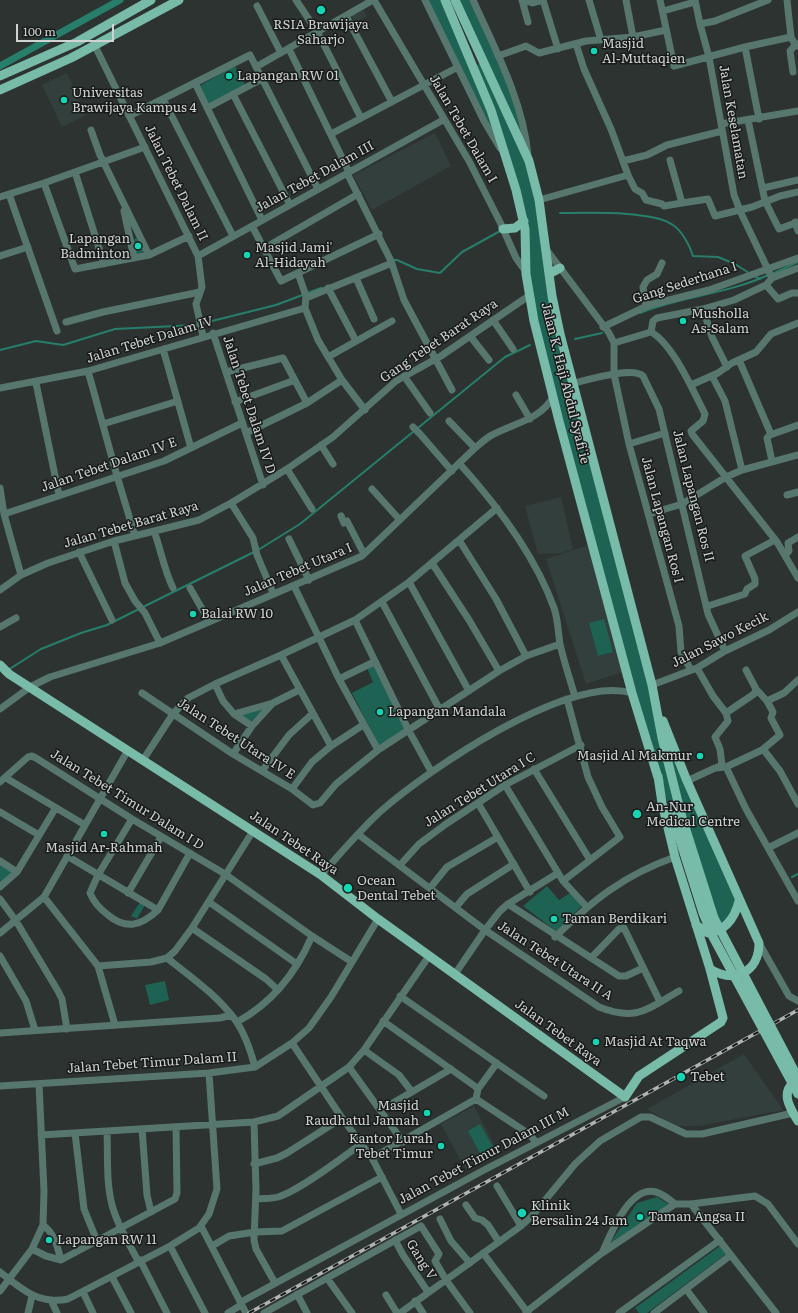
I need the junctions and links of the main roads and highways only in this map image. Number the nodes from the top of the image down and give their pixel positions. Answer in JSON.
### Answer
{"nodes":[{"id":1,"x":151,"y":0,"type":"edge"},
{"id":2,"x":178,"y":0,"type":"edge"},
{"id":3,"x":445,"y":0,"type":"edge"},
{"id":4,"x":455,"y":0,"type":"edge"},
{"id":5,"x":0,"y":76,"type":"edge"},
{"id":6,"x":1,"y":87,"type":"edge"},
{"id":7,"x":524,"y":221,"type":"junction"},
{"id":8,"x":503,"y":229,"type":"road end"},
{"id":9,"x":560,"y":268,"type":"road end"},
{"id":10,"x":549,"y":274,"type":"junction"},
{"id":11,"x":4,"y":669,"type":"edge"},
{"id":12,"x":658,"y":711,"type":"junction"},
{"id":13,"x":658,"y":776,"type":"junction"},
{"id":14,"x":677,"y":815,"type":"junction"},
{"id":15,"x":739,"y":901,"type":"junction"},
{"id":16,"x":696,"y":926,"type":"junction"},
{"id":17,"x":710,"y":969,"type":"junction"},
{"id":18,"x":724,"y":1015,"type":"joint"},
{"id":19,"x":798,"y":1079,"type":"edge"},
{"id":20,"x":798,"y":1094,"type":"edge"},
{"id":21,"x":625,"y":1097,"type":"joint"},
{"id":22,"x":796,"y":1117,"type":"edge"}],
"edges":[{"from":1,"to":5,"type":"main road"},
{"from":2,"to":6,"type":"main road"},
{"from":3,"to":7,"type":"main road","name":"Jalan K. Haji Abdul Syafi'ie"},
{"from":4,"to":10,"type":"main road","name":"Jalan K. Haji Abdul Syafi'ie"},
{"from":7,"to":8,"type":"main road"},
{"from":7,"to":13,"type":"main road","name":"Jalan K. Haji Abdul Syafi'ie"},
{"from":9,"to":10,"type":"main road"},
{"from":10,"to":12,"type":"main road","name":"Jalan K. Haji Abdul Syafi'ie"},
{"from":11,"to":21,"type":"main road","name":"Jalan Tebet Raya"},
{"from":12,"to":14,"type":"main road","name":"Jalan K. Haji Abdul Syafi'ie"},
{"from":12,"to":15,"type":"main road","name":"Jalan K. Haji Abdul Syafi'ie"},
{"from":13,"to":14,"type":"main road","name":"Jalan K. Haji Abdul Syafi'ie"},
{"from":13,"to":16,"type":"main road","name":"Jalan K. Haji Abdul Syafi'ie"},
{"from":14,"to":19,"type":"main road","name":"Jalan K. Haji Abdul Syafi'ie","bridge":true},
{"from":14,"to":20,"type":"main road","name":"Jalan K. Haji Abdul Syafi'ie","bridge":true},
{"from":15,"to":16,"type":"main road"},
{"from":15,"to":17,"type":"main road","name":"Jalan K. Haji Abdul Syafi'ie"},
{"from":16,"to":17,"type":"main road","name":"Jalan K. Haji Abdul Syafi'ie"},
{"from":17,"to":18,"type":"main road","name":"Jalan K. Haji Abdul Syafi'ie"},
{"from":18,"to":21,"type":"main road","name":"Jalan Tebet Timur Dalam III M"},
{"from":19,"to":22,"type":"main road","name":"Jalan K. Haji Abdul Syafi'ie"}]}
